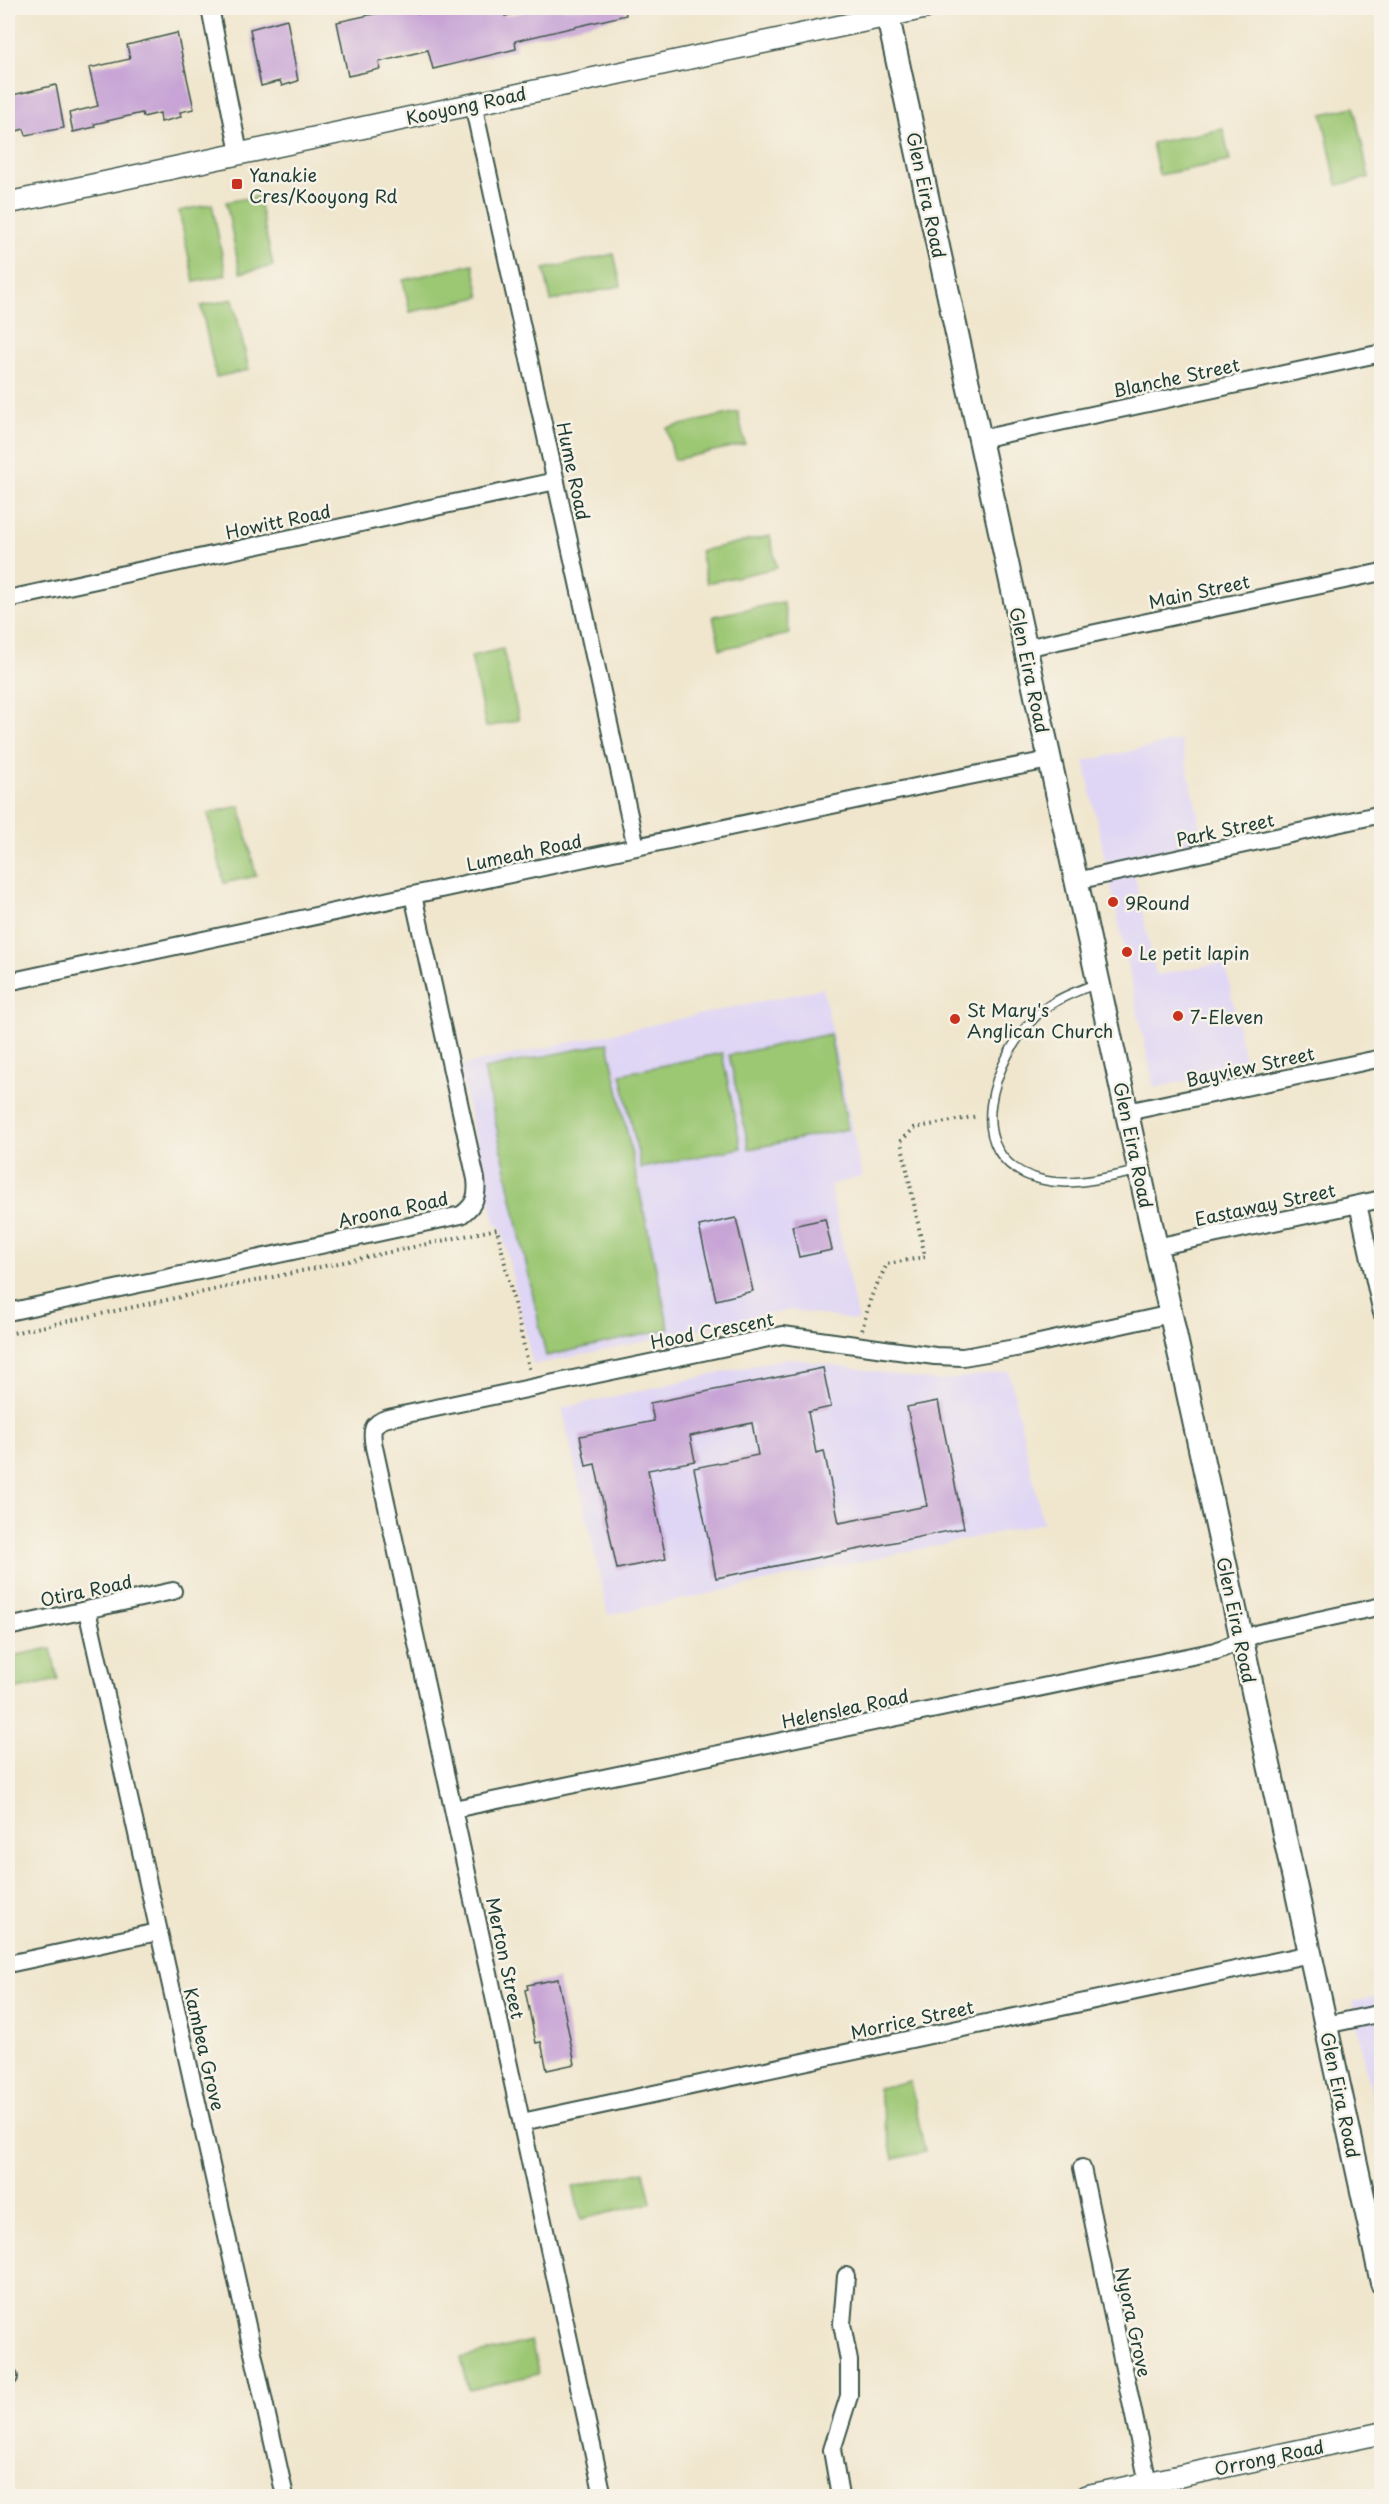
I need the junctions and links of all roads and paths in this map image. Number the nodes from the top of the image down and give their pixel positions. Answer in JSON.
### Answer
{"nodes":[{"id":1,"x":210,"y":8,"type":"edge"},
{"id":2,"x":925,"y":8,"type":"edge"},
{"id":3,"x":886,"y":12,"type":"edge"},
{"id":4,"x":472,"y":104,"type":"junction"},
{"id":5,"x":239,"y":153,"type":"junction"},
{"id":6,"x":8,"y":203,"type":"edge"},
{"id":7,"x":1382,"y":353,"type":"edge"},
{"id":8,"x":980,"y":439,"type":"junction"},
{"id":9,"x":556,"y":481,"type":"junction"},
{"id":10,"x":1382,"y":572,"type":"edge"},
{"id":11,"x":8,"y":599,"type":"edge"},
{"id":12,"x":1025,"y":648,"type":"junction"},
{"id":13,"x":1049,"y":760,"type":"junction"},
{"id":14,"x":1382,"y":814,"type":"edge"},
{"id":15,"x":636,"y":847,"type":"junction"},
{"id":16,"x":1076,"y":881,"type":"junction"},
{"id":17,"x":413,"y":895,"type":"junction"},
{"id":18,"x":8,"y":982,"type":"edge"},
{"id":19,"x":1098,"y":982,"type":"junction"},
{"id":20,"x":1382,"y":1058,"type":"edge"},
{"id":21,"x":1127,"y":1112,"type":"junction"},
{"id":22,"x":989,"y":1114,"type":"junction"},
{"id":23,"x":1139,"y":1171,"type":"junction"},
{"id":24,"x":1382,"y":1198,"type":"edge"},
{"id":25,"x":1358,"y":1203,"type":"junction"},
{"id":26,"x":1156,"y":1247,"type":"junction"},
{"id":27,"x":8,"y":1312,"type":"edge"},
{"id":28,"x":1382,"y":1313,"type":"edge"},
{"id":29,"x":1171,"y":1314,"type":"junction"},
{"id":30,"x":8,"y":1334,"type":"edge"},
{"id":31,"x":858,"y":1345,"type":"junction"},
{"id":32,"x":533,"y":1387,"type":"junction"},
{"id":33,"x":373,"y":1427,"type":"joint"},
{"id":34,"x":173,"y":1591,"type":"dead end"},
{"id":35,"x":1382,"y":1606,"type":"edge"},
{"id":36,"x":87,"y":1610,"type":"junction"},
{"id":37,"x":8,"y":1627,"type":"edge"},
{"id":38,"x":1242,"y":1641,"type":"junction"},
{"id":39,"x":454,"y":1809,"type":"junction"},
{"id":40,"x":158,"y":1932,"type":"junction"},
{"id":41,"x":1310,"y":1954,"type":"junction"},
{"id":42,"x":8,"y":1964,"type":"edge"},
{"id":43,"x":1382,"y":2013,"type":"edge"},
{"id":44,"x":1326,"y":2025,"type":"junction"},
{"id":45,"x":522,"y":2122,"type":"junction"},
{"id":46,"x":1082,"y":2168,"type":"dead end"},
{"id":47,"x":846,"y":2276,"type":"dead end"},
{"id":48,"x":1382,"y":2283,"type":"edge"},
{"id":49,"x":1382,"y":2433,"type":"edge"},
{"id":50,"x":1148,"y":2483,"type":"junction"},
{"id":51,"x":285,"y":2496,"type":"edge"},
{"id":52,"x":603,"y":2496,"type":"edge"},
{"id":53,"x":840,"y":2496,"type":"edge"},
{"id":54,"x":1095,"y":2496,"type":"edge"}],
"edges":[{"from":1,"to":5,"type":"street"},
{"from":2,"to":3,"type":"street","name":"Kooyong Road"},
{"from":3,"to":4,"type":"street","name":"Kooyong Road"},
{"from":3,"to":8,"type":"main road","name":"Glen Eira Road"},
{"from":4,"to":5,"type":"street","name":"Kooyong Road"},
{"from":4,"to":9,"type":"street","name":"Hume Road"},
{"from":5,"to":6,"type":"street","name":"Kooyong Road"},
{"from":7,"to":8,"type":"street","name":"Blanche Street"},
{"from":8,"to":12,"type":"main road","name":"Glen Eira Road"},
{"from":9,"to":11,"type":"street","name":"Howitt Road"},
{"from":9,"to":15,"type":"street","name":"Hume Road"},
{"from":10,"to":12,"type":"street","name":"Main Street"},
{"from":12,"to":13,"type":"main road","name":"Glen Eira Road"},
{"from":13,"to":15,"type":"street","name":"Lumeah Road"},
{"from":13,"to":16,"type":"main road","name":"Glen Eira Road"},
{"from":14,"to":16,"type":"street","name":"Park Street"},
{"from":15,"to":17,"type":"street","name":"Lumeah Road"},
{"from":16,"to":19,"type":"main road","name":"Glen Eira Road"},
{"from":17,"to":18,"type":"street","name":"Lumeah Road"},
{"from":17,"to":27,"type":"street","name":"Aroona Road"},
{"from":19,"to":21,"type":"main road","name":"Glen Eira Road"},
{"from":19,"to":22,"type":"lane"},
{"from":20,"to":21,"type":"street","name":"Bayview Street"},
{"from":21,"to":23,"type":"main road","name":"Glen Eira Road"},
{"from":22,"to":23,"type":"lane"},
{"from":22,"to":31,"type":"path"},
{"from":23,"to":26,"type":"main road","name":"Glen Eira Road"},
{"from":24,"to":25,"type":"street","name":"Eastaway Street"},
{"from":25,"to":26,"type":"street","name":"Eastaway Street"},
{"from":25,"to":28,"type":"street"},
{"from":26,"to":29,"type":"main road","name":"Glen Eira Road"},
{"from":29,"to":31,"type":"street","name":"Hood Crescent"},
{"from":29,"to":38,"type":"main road","name":"Glen Eira Road"},
{"from":30,"to":32,"type":"path"},
{"from":31,"to":32,"type":"street","name":"Hood Crescent"},
{"from":32,"to":33,"type":"street","name":"Hood Crescent"},
{"from":33,"to":39,"type":"street","name":"Merton Street"},
{"from":34,"to":36,"type":"street","name":"Otira Road"},
{"from":35,"to":38,"type":"street","name":"Helenslea Road"},
{"from":36,"to":37,"type":"street","name":"Otira Road"},
{"from":36,"to":40,"type":"street","name":"Kambea Grove"},
{"from":38,"to":39,"type":"street","name":"Helenslea Road"},
{"from":38,"to":41,"type":"main road","name":"Glen Eira Road"},
{"from":39,"to":45,"type":"street","name":"Merton Street"},
{"from":40,"to":42,"type":"street"},
{"from":40,"to":51,"type":"street","name":"Kambea Grove"},
{"from":41,"to":44,"type":"main road","name":"Glen Eira Road"},
{"from":41,"to":45,"type":"street","name":"Morrice Street"},
{"from":43,"to":44,"type":"street"},
{"from":44,"to":48,"type":"main road","name":"Glen Eira Road"},
{"from":45,"to":52,"type":"street","name":"Merton Street"},
{"from":46,"to":50,"type":"street","name":"Nyora Grove"},
{"from":47,"to":53,"type":"street"},
{"from":49,"to":50,"type":"street","name":"Orrong Road"},
{"from":50,"to":54,"type":"street","name":"Orrong Road"}]}
